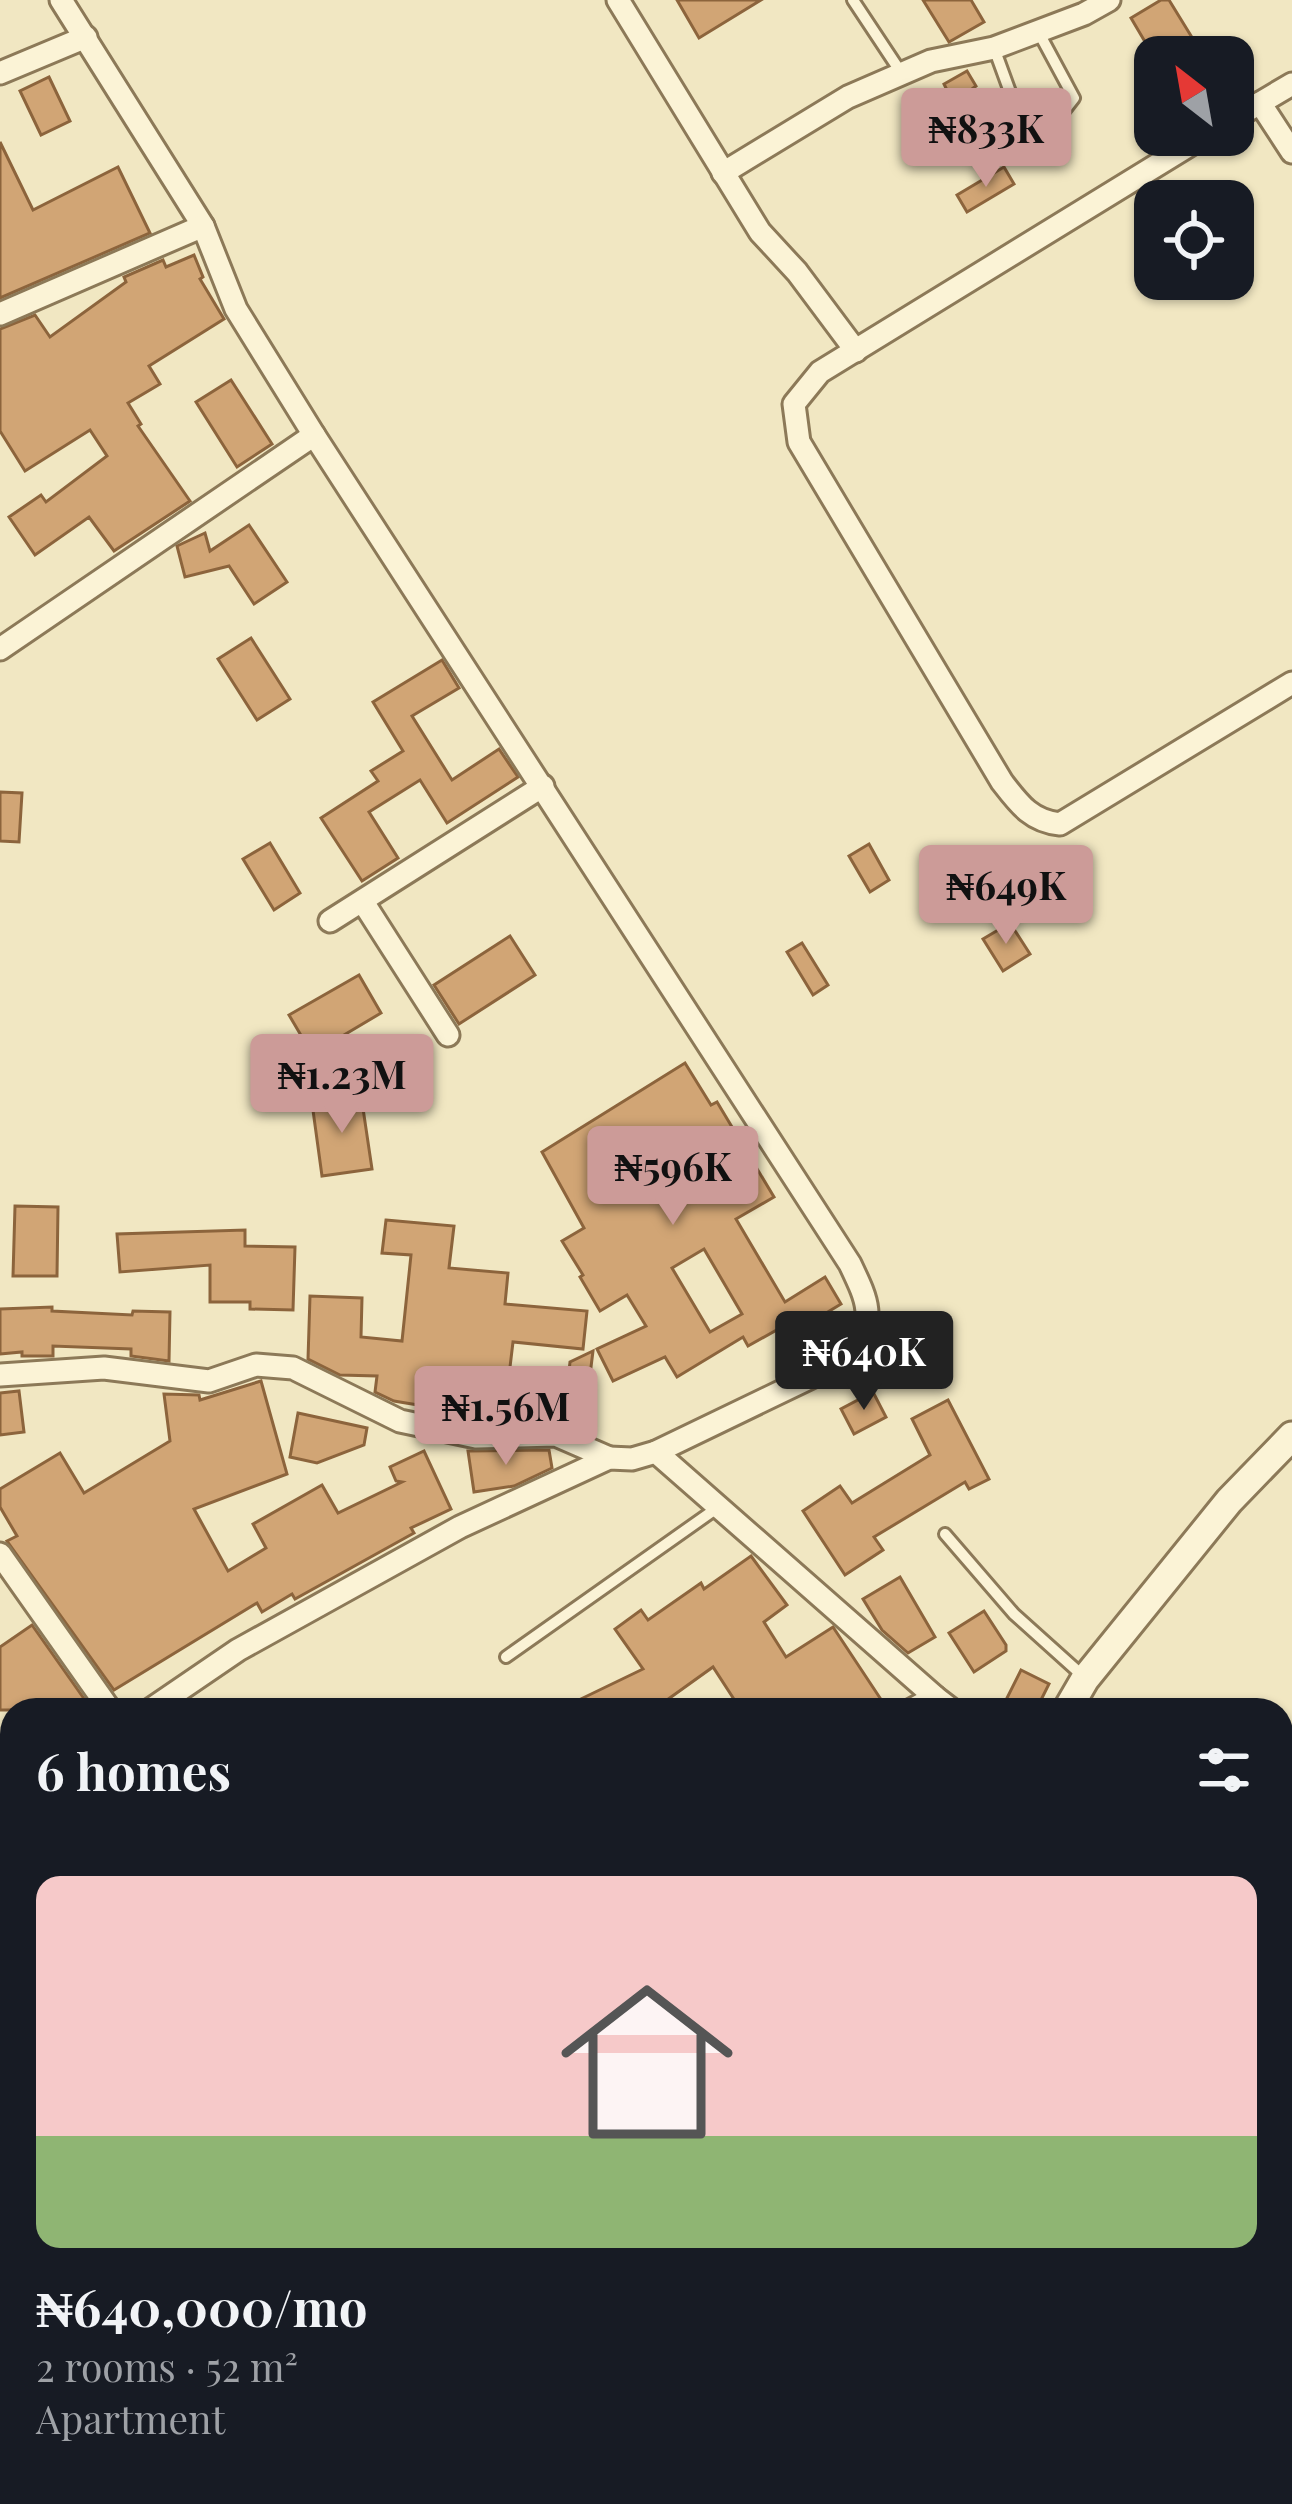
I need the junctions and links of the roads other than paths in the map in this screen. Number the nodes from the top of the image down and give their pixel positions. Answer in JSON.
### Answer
{"nodes":[{"id":1,"x":61,"y":0,"type":"edge"},
{"id":2,"x":618,"y":0,"type":"edge"},
{"id":3,"x":853,"y":0,"type":"edge"},
{"id":4,"x":1108,"y":0,"type":"edge"},
{"id":5,"x":1038,"y":32,"type":"junction"},
{"id":6,"x":86,"y":37,"type":"junction"},
{"id":7,"x":994,"y":48,"type":"junction"},
{"id":8,"x":0,"y":73,"type":"edge"},
{"id":9,"x":902,"y":74,"type":"junction"},
{"id":10,"x":1292,"y":83,"type":"edge"},
{"id":11,"x":1260,"y":103,"type":"junction"},
{"id":12,"x":1254,"y":106,"type":"edge"},
{"id":13,"x":1292,"y":152,"type":"edge"},
{"id":14,"x":1172,"y":156,"type":"edge"},
{"id":15,"x":724,"y":173,"type":"junction"},
{"id":16,"x":203,"y":226,"type":"junction"},
{"id":17,"x":0,"y":314,"type":"edge"},
{"id":18,"x":856,"y":351,"type":"junction"},
{"id":19,"x":314,"y":435,"type":"junction"},
{"id":20,"x":0,"y":649,"type":"edge"},
{"id":21,"x":1292,"y":683,"type":"edge"},
{"id":22,"x":543,"y":786,"type":"junction"},
{"id":23,"x":363,"y":902,"type":"junction"},
{"id":24,"x":330,"y":921,"type":"dead end"},
{"id":25,"x":448,"y":1035,"type":"dead end"},
{"id":26,"x":0,"y":1375,"type":"edge"},
{"id":27,"x":1292,"y":1436,"type":"edge"},
{"id":28,"x":656,"y":1452,"type":"junction"},
{"id":29,"x":609,"y":1458,"type":"junction"},
{"id":30,"x":720,"y":1506,"type":"junction"},
{"id":31,"x":945,"y":1534,"type":"dead end"},
{"id":32,"x":0,"y":1554,"type":"edge"},
{"id":33,"x":506,"y":1657,"type":"dead end"},
{"id":34,"x":1085,"y":1679,"type":"junction"},
{"id":35,"x":102,"y":1698,"type":"edge"},
{"id":36,"x":168,"y":1698,"type":"edge"},
{"id":37,"x":937,"y":1698,"type":"edge"},
{"id":38,"x":1074,"y":1698,"type":"edge"}],
"edges":[{"from":1,"to":6,"type":"street"},
{"from":2,"to":15,"type":"street"},
{"from":3,"to":9,"type":"lane"},
{"from":4,"to":5,"type":"street"},
{"from":5,"to":7,"type":"street"},
{"from":5,"to":7,"type":"lane"},
{"from":6,"to":8,"type":"street"},
{"from":6,"to":16,"type":"street"},
{"from":7,"to":9,"type":"street"},
{"from":9,"to":15,"type":"street"},
{"from":10,"to":11,"type":"street"},
{"from":11,"to":12,"type":"street"},
{"from":11,"to":13,"type":"street"},
{"from":14,"to":18,"type":"street"},
{"from":15,"to":18,"type":"street"},
{"from":16,"to":17,"type":"street"},
{"from":16,"to":19,"type":"street"},
{"from":18,"to":21,"type":"street"},
{"from":19,"to":20,"type":"street"},
{"from":19,"to":22,"type":"street"},
{"from":22,"to":23,"type":"street"},
{"from":22,"to":28,"type":"street"},
{"from":23,"to":24,"type":"street"},
{"from":23,"to":25,"type":"street"},
{"from":26,"to":29,"type":"street"},
{"from":27,"to":34,"type":"street"},
{"from":28,"to":29,"type":"street"},
{"from":28,"to":30,"type":"street"},
{"from":29,"to":36,"type":"street"},
{"from":30,"to":33,"type":"lane"},
{"from":30,"to":37,"type":"street"},
{"from":31,"to":34,"type":"lane"},
{"from":32,"to":35,"type":"street"},
{"from":34,"to":38,"type":"street"}]}
